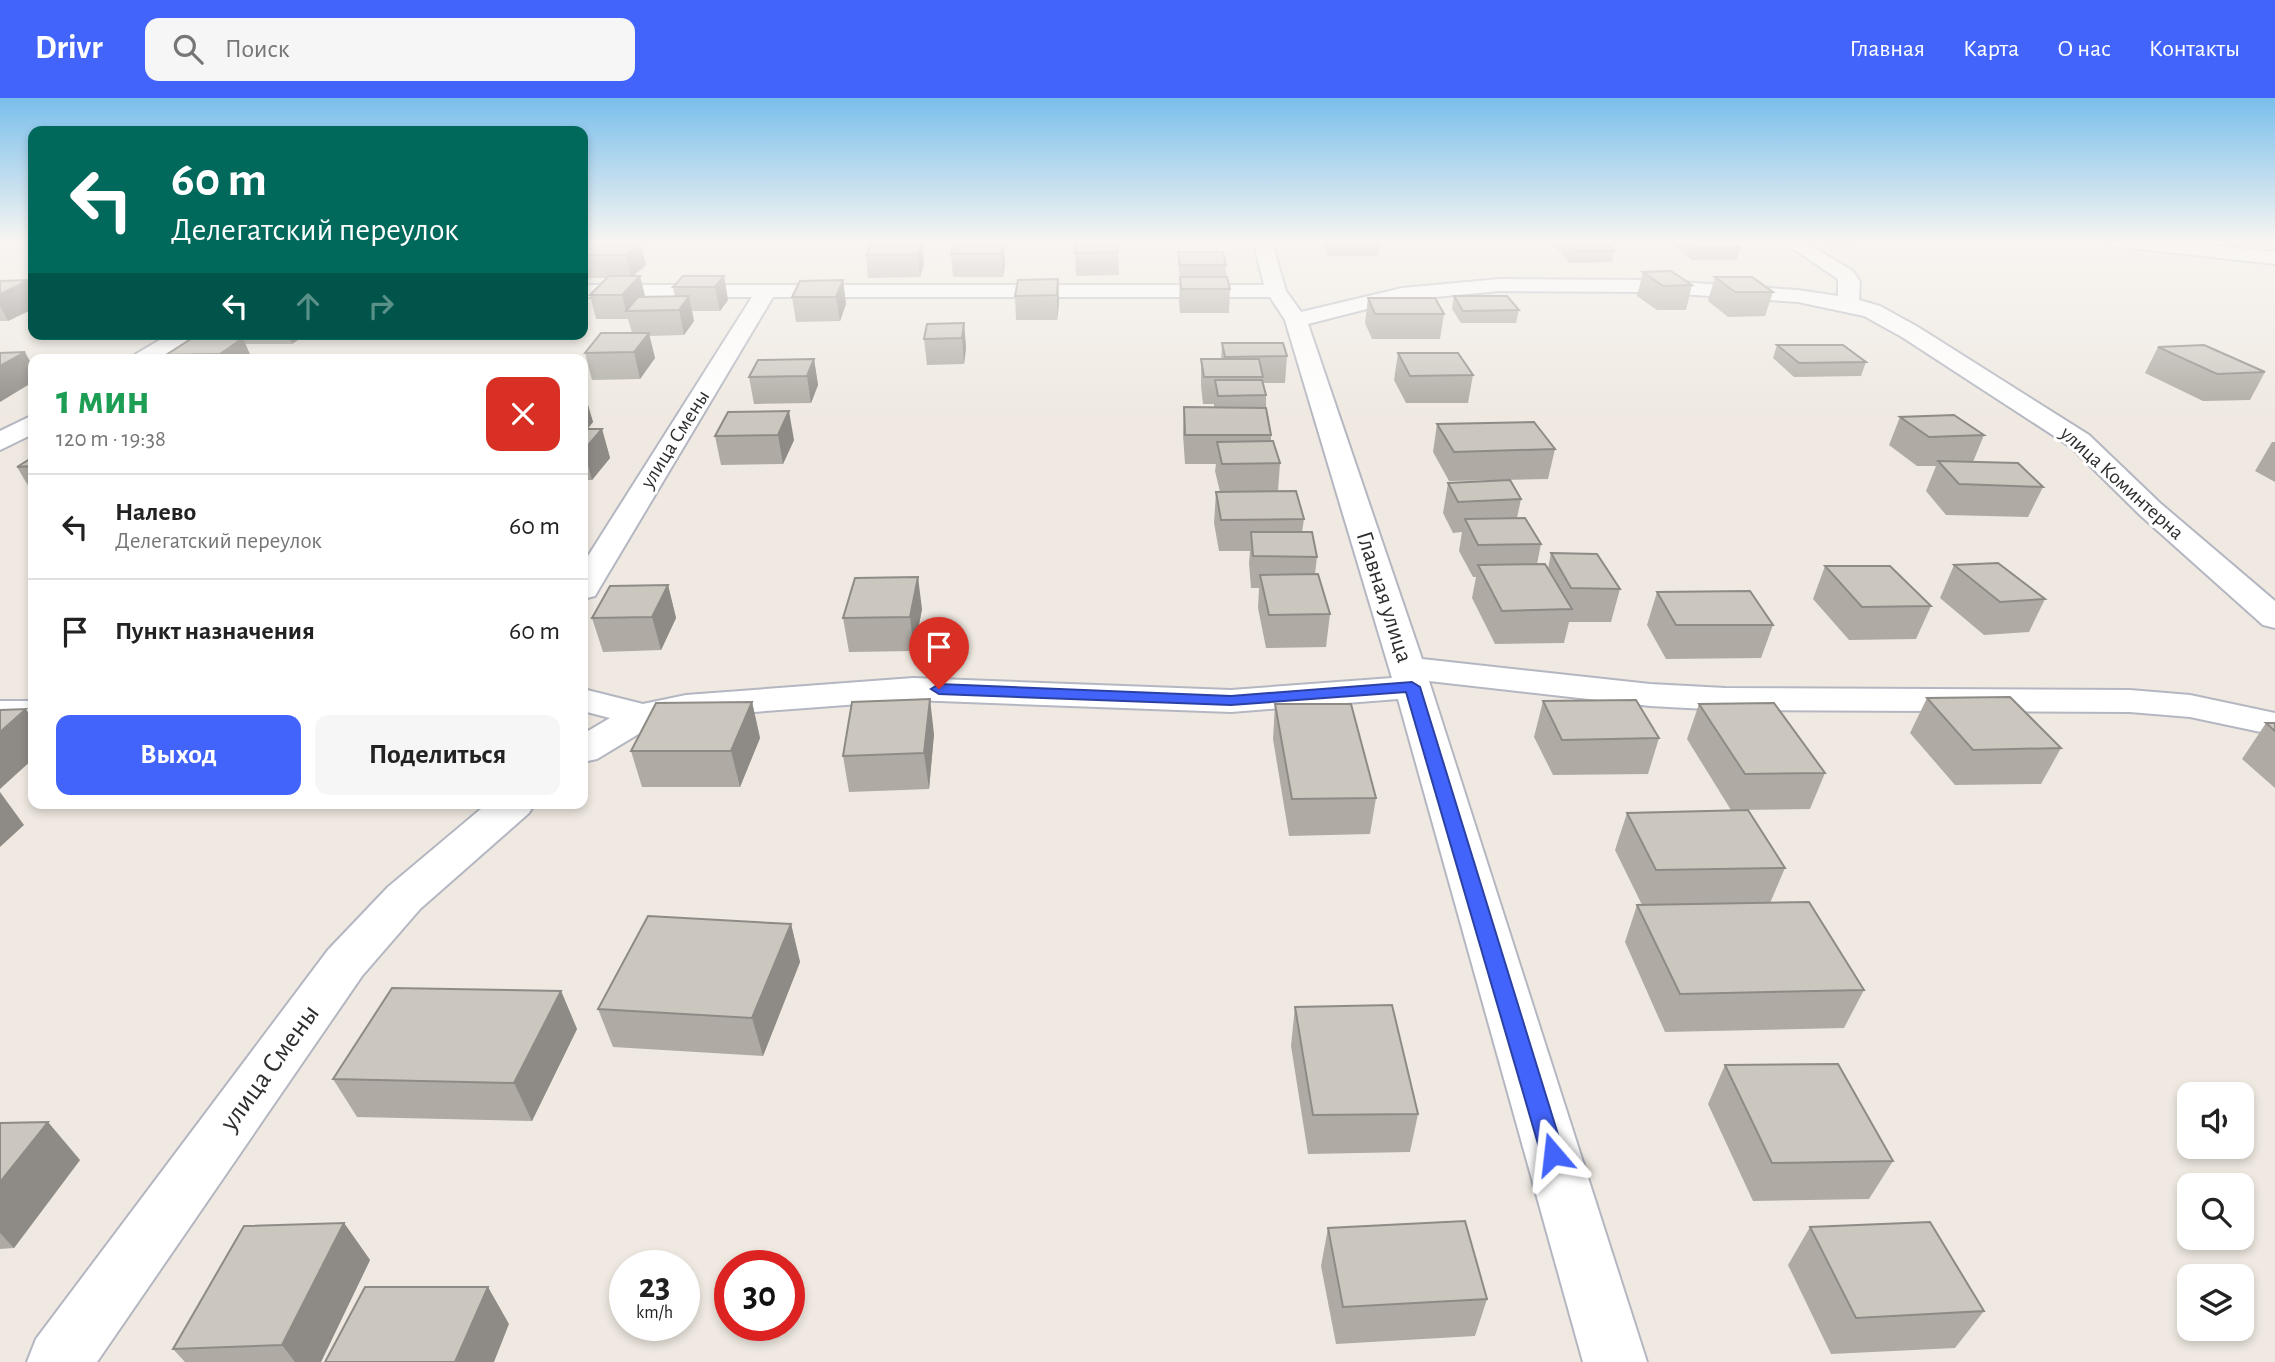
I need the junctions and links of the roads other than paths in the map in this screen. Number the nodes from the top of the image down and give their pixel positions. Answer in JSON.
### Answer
{"nodes":[{"id":1,"x":761,"y":299,"type":"edge"},
{"id":2,"x":1059,"y":299,"type":"edge"},
{"id":3,"x":1283,"y":299,"type":"edge"},
{"id":4,"x":1354,"y":299,"type":"edge"},
{"id":5,"x":1819,"y":299,"type":"edge"},
{"id":6,"x":1848,"y":299,"type":"edge"},
{"id":7,"x":1848,"y":303,"type":"junction"},
{"id":8,"x":1286,"y":306,"type":"junction"},
{"id":9,"x":176,"y":340,"type":"edge"},
{"id":10,"x":152,"y":354,"type":"edge"},
{"id":11,"x":28,"y":426,"type":"edge"},
{"id":12,"x":0,"y":442,"type":"edge"},
{"id":13,"x":588,"y":581,"type":"edge"},
{"id":14,"x":2275,"y":618,"type":"edge"},
{"id":15,"x":1409,"y":677,"type":"junction"},
{"id":16,"x":588,"y":701,"type":"edge"},
{"id":17,"x":0,"y":712,"type":"edge"},
{"id":18,"x":28,"y":712,"type":"edge"},
{"id":19,"x":643,"y":715,"type":"junction"},
{"id":20,"x":2275,"y":724,"type":"edge"},
{"id":21,"x":588,"y":747,"type":"edge"},
{"id":22,"x":507,"y":809,"type":"edge"},
{"id":23,"x":59,"y":1362,"type":"edge"},
{"id":24,"x":1615,"y":1362,"type":"edge"}],
"edges":[{"from":1,"to":13,"type":"street","name":"улица Смены"},
{"from":2,"to":8,"type":"street","name":"улица Коминтерна"},
{"from":3,"to":8,"type":"street","name":"Главная улица"},
{"from":4,"to":8,"type":"street","name":"улица Коминтерна"},
{"from":5,"to":7,"type":"street","name":"улица Коминтерна"},
{"from":6,"to":7,"type":"street"},
{"from":7,"to":14,"type":"street","name":"улица Коминтерна"},
{"from":8,"to":15,"type":"street","name":"Главная улица"},
{"from":9,"to":10,"type":"street"},
{"from":11,"to":12,"type":"street"},
{"from":15,"to":19,"type":"street"},
{"from":15,"to":20,"type":"street"},
{"from":15,"to":24,"type":"street","name":"Главная улица"},
{"from":16,"to":19,"type":"street"},
{"from":17,"to":18,"type":"street"},
{"from":19,"to":21,"type":"street"},
{"from":22,"to":23,"type":"street","name":"улица Смены"}]}
